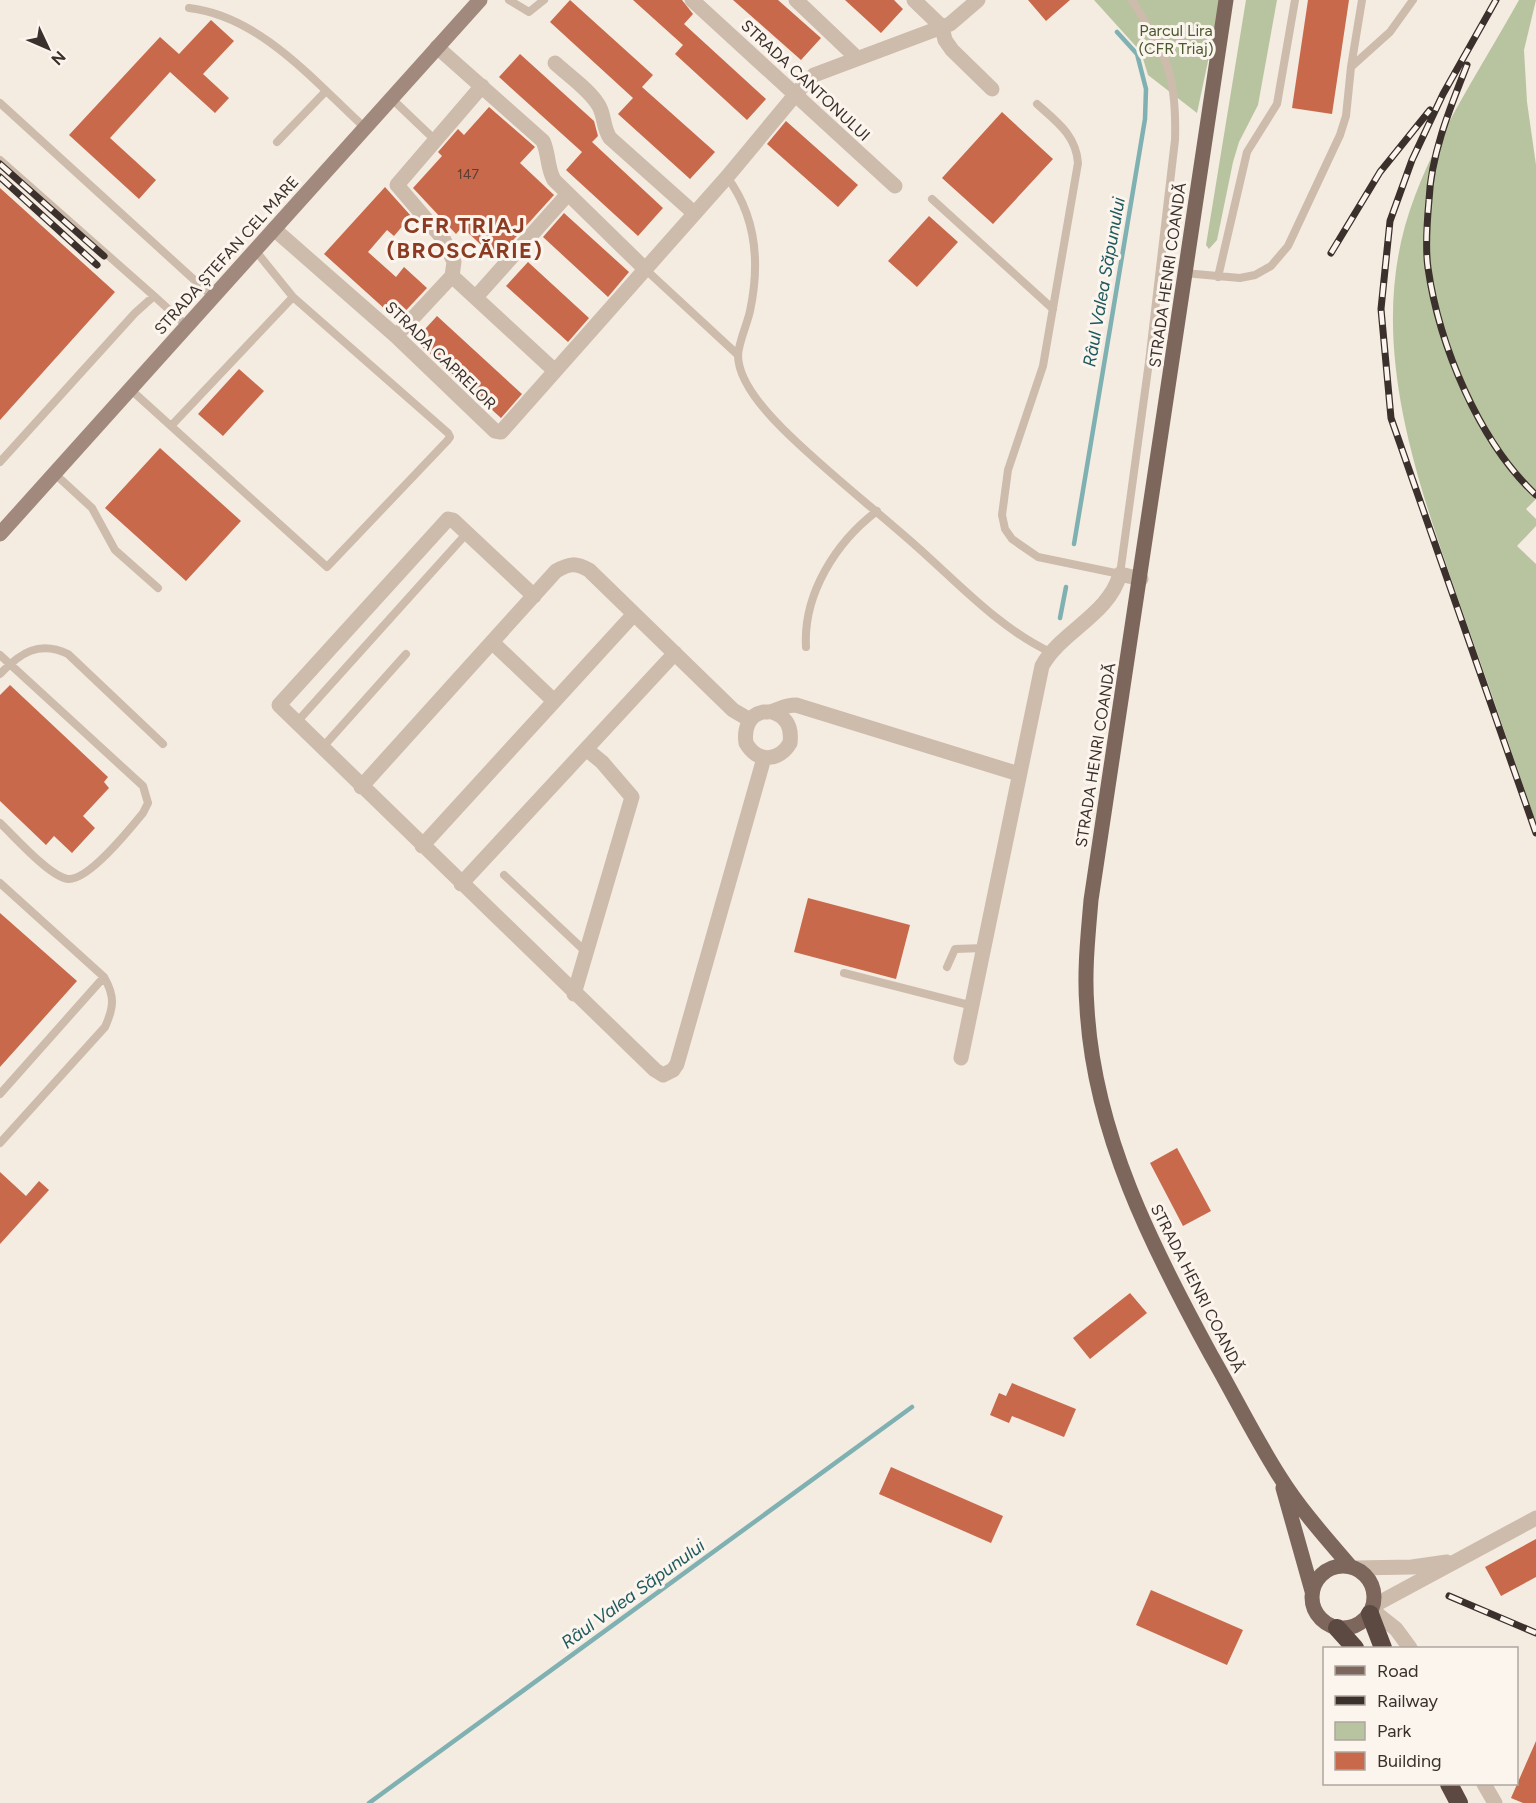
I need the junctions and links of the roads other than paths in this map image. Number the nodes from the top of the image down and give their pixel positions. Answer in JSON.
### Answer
{"nodes":[{"id":1,"x":480,"y":0,"type":"edge"},
{"id":2,"x":509,"y":0,"type":"edge"},
{"id":3,"x":544,"y":0,"type":"edge"},
{"id":4,"x":692,"y":0,"type":"edge"},
{"id":5,"x":796,"y":0,"type":"edge"},
{"id":6,"x":914,"y":0,"type":"edge"},
{"id":7,"x":978,"y":0,"type":"edge"},
{"id":8,"x":1132,"y":0,"type":"edge"},
{"id":9,"x":1226,"y":0,"type":"edge"},
{"id":10,"x":1295,"y":0,"type":"edge"},
{"id":11,"x":1362,"y":0,"type":"edge"},
{"id":12,"x":1413,"y":0,"type":"edge"},
{"id":13,"x":189,"y":8,"type":"dead end"},
{"id":14,"x":942,"y":27,"type":"junction"},
{"id":15,"x":437,"y":47,"type":"junction"},
{"id":16,"x":857,"y":58,"type":"junction"},
{"id":17,"x":555,"y":63,"type":"dead end"},
{"id":18,"x":1352,"y":67,"type":"junction"},
{"id":19,"x":482,"y":86,"type":"junction"},
{"id":20,"x":992,"y":89,"type":"dead end"},
{"id":21,"x":326,"y":92,"type":"junction"},
{"id":22,"x":796,"y":96,"type":"junction"},
{"id":23,"x":391,"y":98,"type":"junction"},
{"id":24,"x":0,"y":103,"type":"edge"},
{"id":25,"x":1037,"y":104,"type":"dead end"},
{"id":26,"x":364,"y":127,"type":"junction"},
{"id":27,"x":434,"y":139,"type":"junction"},
{"id":28,"x":277,"y":142,"type":"dead end"},
{"id":29,"x":0,"y":160,"type":"edge"},
{"id":30,"x":727,"y":177,"type":"junction"},
{"id":31,"x":895,"y":186,"type":"dead end"},
{"id":32,"x":567,"y":195,"type":"junction"},
{"id":33,"x":932,"y":199,"type":"dead end"},
{"id":34,"x":694,"y":213,"type":"junction"},
{"id":35,"x":274,"y":229,"type":"junction"},
{"id":36,"x":255,"y":250,"type":"junction"},
{"id":37,"x":645,"y":269,"type":"junction"},
{"id":38,"x":1184,"y":273,"type":"junction"},
{"id":39,"x":452,"y":276,"type":"junction"},
{"id":40,"x":1218,"y":277,"type":"junction"},
{"id":41,"x":154,"y":296,"type":"junction"},
{"id":42,"x":213,"y":297,"type":"junction"},
{"id":43,"x":293,"y":297,"type":"junction"},
{"id":44,"x":476,"y":297,"type":"junction"},
{"id":45,"x":1053,"y":309,"type":"junction"},
{"id":46,"x":187,"y":326,"type":"junction"},
{"id":47,"x":396,"y":336,"type":"junction"},
{"id":48,"x":738,"y":355,"type":"junction"},
{"id":49,"x":555,"y":371,"type":"junction"},
{"id":50,"x":130,"y":389,"type":"junction"},
{"id":51,"x":171,"y":426,"type":"junction"},
{"id":52,"x":0,"y":462,"type":"edge"},
{"id":53,"x":55,"y":474,"type":"junction"},
{"id":54,"x":877,"y":511,"type":"junction"},
{"id":55,"x":467,"y":533,"type":"junction"},
{"id":56,"x":0,"y":534,"type":"edge"},
{"id":57,"x":1120,"y":574,"type":"junction"},
{"id":58,"x":1141,"y":579,"type":"junction"},
{"id":59,"x":158,"y":588,"type":"dead end"},
{"id":60,"x":534,"y":596,"type":"junction"},
{"id":61,"x":634,"y":614,"type":"junction"},
{"id":62,"x":492,"y":642,"type":"junction"},
{"id":63,"x":806,"y":647,"type":"dead end"},
{"id":64,"x":1050,"y":652,"type":"junction"},
{"id":65,"x":675,"y":653,"type":"junction"},
{"id":66,"x":406,"y":654,"type":"dead end"},
{"id":67,"x":0,"y":655,"type":"edge"},
{"id":68,"x":10,"y":664,"type":"junction"},
{"id":69,"x":0,"y":674,"type":"edge"},
{"id":70,"x":554,"y":701,"type":"junction"},
{"id":71,"x":772,"y":712,"type":"junction"},
{"id":72,"x":750,"y":720,"type":"junction"},
{"id":73,"x":296,"y":723,"type":"junction"},
{"id":74,"x":164,"y":744,"type":"dead end"},
{"id":75,"x":322,"y":748,"type":"junction"},
{"id":76,"x":586,"y":749,"type":"junction"},
{"id":77,"x":764,"y":758,"type":"junction"},
{"id":78,"x":1019,"y":774,"type":"junction"},
{"id":79,"x":361,"y":787,"type":"junction"},
{"id":80,"x":0,"y":823,"type":"edge"},
{"id":81,"x":422,"y":846,"type":"junction"},
{"id":82,"x":504,"y":874,"type":"dead end"},
{"id":83,"x":0,"y":883,"type":"edge"},
{"id":84,"x":461,"y":884,"type":"junction"},
{"id":85,"x":984,"y":948,"type":"junction"},
{"id":86,"x":586,"y":952,"type":"junction"},
{"id":87,"x":947,"y":967,"type":"dead end"},
{"id":88,"x":844,"y":973,"type":"dead end"},
{"id":89,"x":104,"y":977,"type":"junction"},
{"id":90,"x":573,"y":994,"type":"junction"},
{"id":91,"x":973,"y":1006,"type":"junction"},
{"id":92,"x":961,"y":1058,"type":"dead end"},
{"id":93,"x":0,"y":1094,"type":"edge"},
{"id":94,"x":0,"y":1143,"type":"edge"},
{"id":95,"x":1281,"y":1479,"type":"junction"},
{"id":96,"x":1536,"y":1518,"type":"edge"},
{"id":97,"x":1458,"y":1560,"type":"junction"},
{"id":98,"x":1352,"y":1567,"type":"junction"},
{"id":99,"x":1312,"y":1592,"type":"junction"},
{"id":100,"x":1372,"y":1610,"type":"junction"},
{"id":101,"x":1337,"y":1628,"type":"junction"},
{"id":102,"x":1354,"y":1647,"type":"edge"},
{"id":103,"x":1383,"y":1647,"type":"edge"},
{"id":104,"x":1409,"y":1647,"type":"edge"},
{"id":105,"x":1450,"y":1785,"type":"edge"},
{"id":106,"x":1485,"y":1785,"type":"edge"},
{"id":107,"x":1460,"y":1803,"type":"edge"},
{"id":108,"x":1495,"y":1803,"type":"edge"}],
"edges":[{"from":1,"to":15,"type":"main road","name":"STRADA ȘTEFAN CEL MARE"},
{"from":2,"to":3,"type":"lane"},
{"from":4,"to":22,"type":"street","name":"STRADA CANTONULUI"},
{"from":5,"to":16,"type":"street"},
{"from":6,"to":14,"type":"street"},
{"from":7,"to":14,"type":"street"},
{"from":8,"to":57,"type":"lane"},
{"from":9,"to":38,"type":"main road","name":"STRADA HENRI COANDĂ"},
{"from":10,"to":40,"type":"lane"},
{"from":11,"to":18,"type":"lane"},
{"from":12,"to":18,"type":"lane"},
{"from":13,"to":21,"type":"lane"},
{"from":14,"to":16,"type":"street"},
{"from":14,"to":20,"type":"street"},
{"from":15,"to":19,"type":"street"},
{"from":15,"to":23,"type":"main road","name":"STRADA ȘTEFAN CEL MARE"},
{"from":16,"to":22,"type":"street"},
{"from":17,"to":34,"type":"street"},
{"from":18,"to":40,"type":"lane"},
{"from":19,"to":27,"type":"street"},
{"from":19,"to":32,"type":"street"},
{"from":21,"to":26,"type":"lane"},
{"from":21,"to":28,"type":"lane"},
{"from":22,"to":30,"type":"street"},
{"from":22,"to":31,"type":"street","name":"STRADA CANTONULUI"},
{"from":23,"to":26,"type":"main road","name":"STRADA ȘTEFAN CEL MARE"},
{"from":23,"to":27,"type":"lane"},
{"from":24,"to":42,"type":"lane"},
{"from":25,"to":45,"type":"lane"},
{"from":26,"to":35,"type":"main road","name":"STRADA ȘTEFAN CEL MARE"},
{"from":27,"to":39,"type":"street"},
{"from":29,"to":41,"type":"lane"},
{"from":30,"to":34,"type":"street"},
{"from":30,"to":48,"type":"lane"},
{"from":32,"to":37,"type":"street"},
{"from":32,"to":44,"type":"street"},
{"from":33,"to":45,"type":"lane"},
{"from":34,"to":37,"type":"street"},
{"from":35,"to":36,"type":"main road","name":"STRADA ȘTEFAN CEL MARE"},
{"from":35,"to":47,"type":"street","name":"STRADA CAPRELOR"},
{"from":36,"to":42,"type":"main road","name":"STRADA ȘTEFAN CEL MARE"},
{"from":36,"to":43,"type":"lane"},
{"from":37,"to":48,"type":"lane"},
{"from":37,"to":49,"type":"street"},
{"from":38,"to":40,"type":"lane"},
{"from":38,"to":58,"type":"main road","name":"STRADA HENRI COANDĂ"},
{"from":39,"to":44,"type":"street"},
{"from":39,"to":47,"type":"street"},
{"from":41,"to":46,"type":"lane"},
{"from":41,"to":52,"type":"lane"},
{"from":42,"to":46,"type":"main road","name":"STRADA ȘTEFAN CEL MARE"},
{"from":43,"to":51,"type":"lane"},
{"from":43,"to":51,"type":"lane"},
{"from":44,"to":49,"type":"street"},
{"from":45,"to":57,"type":"lane"},
{"from":46,"to":50,"type":"main road","name":"STRADA ȘTEFAN CEL MARE"},
{"from":47,"to":49,"type":"street","name":"STRADA CAPRELOR"},
{"from":48,"to":54,"type":"lane"},
{"from":50,"to":51,"type":"lane"},
{"from":50,"to":53,"type":"main road","name":"STRADA ȘTEFAN CEL MARE"},
{"from":53,"to":56,"type":"main road","name":"STRADA ȘTEFAN CEL MARE"},
{"from":53,"to":59,"type":"lane"},
{"from":54,"to":63,"type":"lane"},
{"from":54,"to":64,"type":"lane"},
{"from":55,"to":60,"type":"street"},
{"from":55,"to":73,"type":"lane"},
{"from":55,"to":73,"type":"street"},
{"from":57,"to":58,"type":"street"},
{"from":57,"to":64,"type":"street"},
{"from":58,"to":95,"type":"main road","name":"STRADA HENRI COANDĂ"},
{"from":60,"to":61,"type":"street"},
{"from":60,"to":62,"type":"street"},
{"from":61,"to":65,"type":"street"},
{"from":61,"to":70,"type":"street"},
{"from":62,"to":70,"type":"street"},
{"from":62,"to":79,"type":"street"},
{"from":64,"to":78,"type":"street"},
{"from":65,"to":72,"type":"street"},
{"from":65,"to":76,"type":"street"},
{"from":66,"to":75,"type":"lane"},
{"from":67,"to":68,"type":"lane"},
{"from":68,"to":69,"type":"lane"},
{"from":68,"to":74,"type":"lane"},
{"from":68,"to":80,"type":"lane"},
{"from":70,"to":81,"type":"street"},
{"from":71,"to":72,"type":"street"},
{"from":71,"to":77,"type":"street"},
{"from":71,"to":78,"type":"street"},
{"from":72,"to":77,"type":"street"},
{"from":73,"to":75,"type":"street"},
{"from":75,"to":79,"type":"street"},
{"from":76,"to":84,"type":"street"},
{"from":76,"to":86,"type":"street"},
{"from":77,"to":90,"type":"street"},
{"from":78,"to":85,"type":"street"},
{"from":79,"to":81,"type":"street"},
{"from":81,"to":84,"type":"street"},
{"from":82,"to":86,"type":"lane"},
{"from":83,"to":89,"type":"lane"},
{"from":84,"to":90,"type":"street"},
{"from":85,"to":87,"type":"lane"},
{"from":85,"to":91,"type":"street"},
{"from":86,"to":90,"type":"street"},
{"from":88,"to":91,"type":"lane"},
{"from":89,"to":93,"type":"lane"},
{"from":89,"to":94,"type":"lane"},
{"from":91,"to":92,"type":"street"},
{"from":95,"to":98,"type":"main road","name":"STRADA HENRI COANDĂ"},
{"from":95,"to":99,"type":"main road","name":"STRADA HENRI COANDĂ"},
{"from":96,"to":97,"type":"street"},
{"from":97,"to":98,"type":"street"},
{"from":97,"to":100,"type":"street"},
{"from":98,"to":99,"type":"main road"},
{"from":98,"to":100,"type":"main road"},
{"from":99,"to":101,"type":"main road"},
{"from":100,"to":101,"type":"main road"},
{"from":100,"to":103,"type":"highway"},
{"from":100,"to":104,"type":"street"},
{"from":101,"to":102,"type":"highway"},
{"from":105,"to":107,"type":"highway"},
{"from":106,"to":108,"type":"street"}]}
